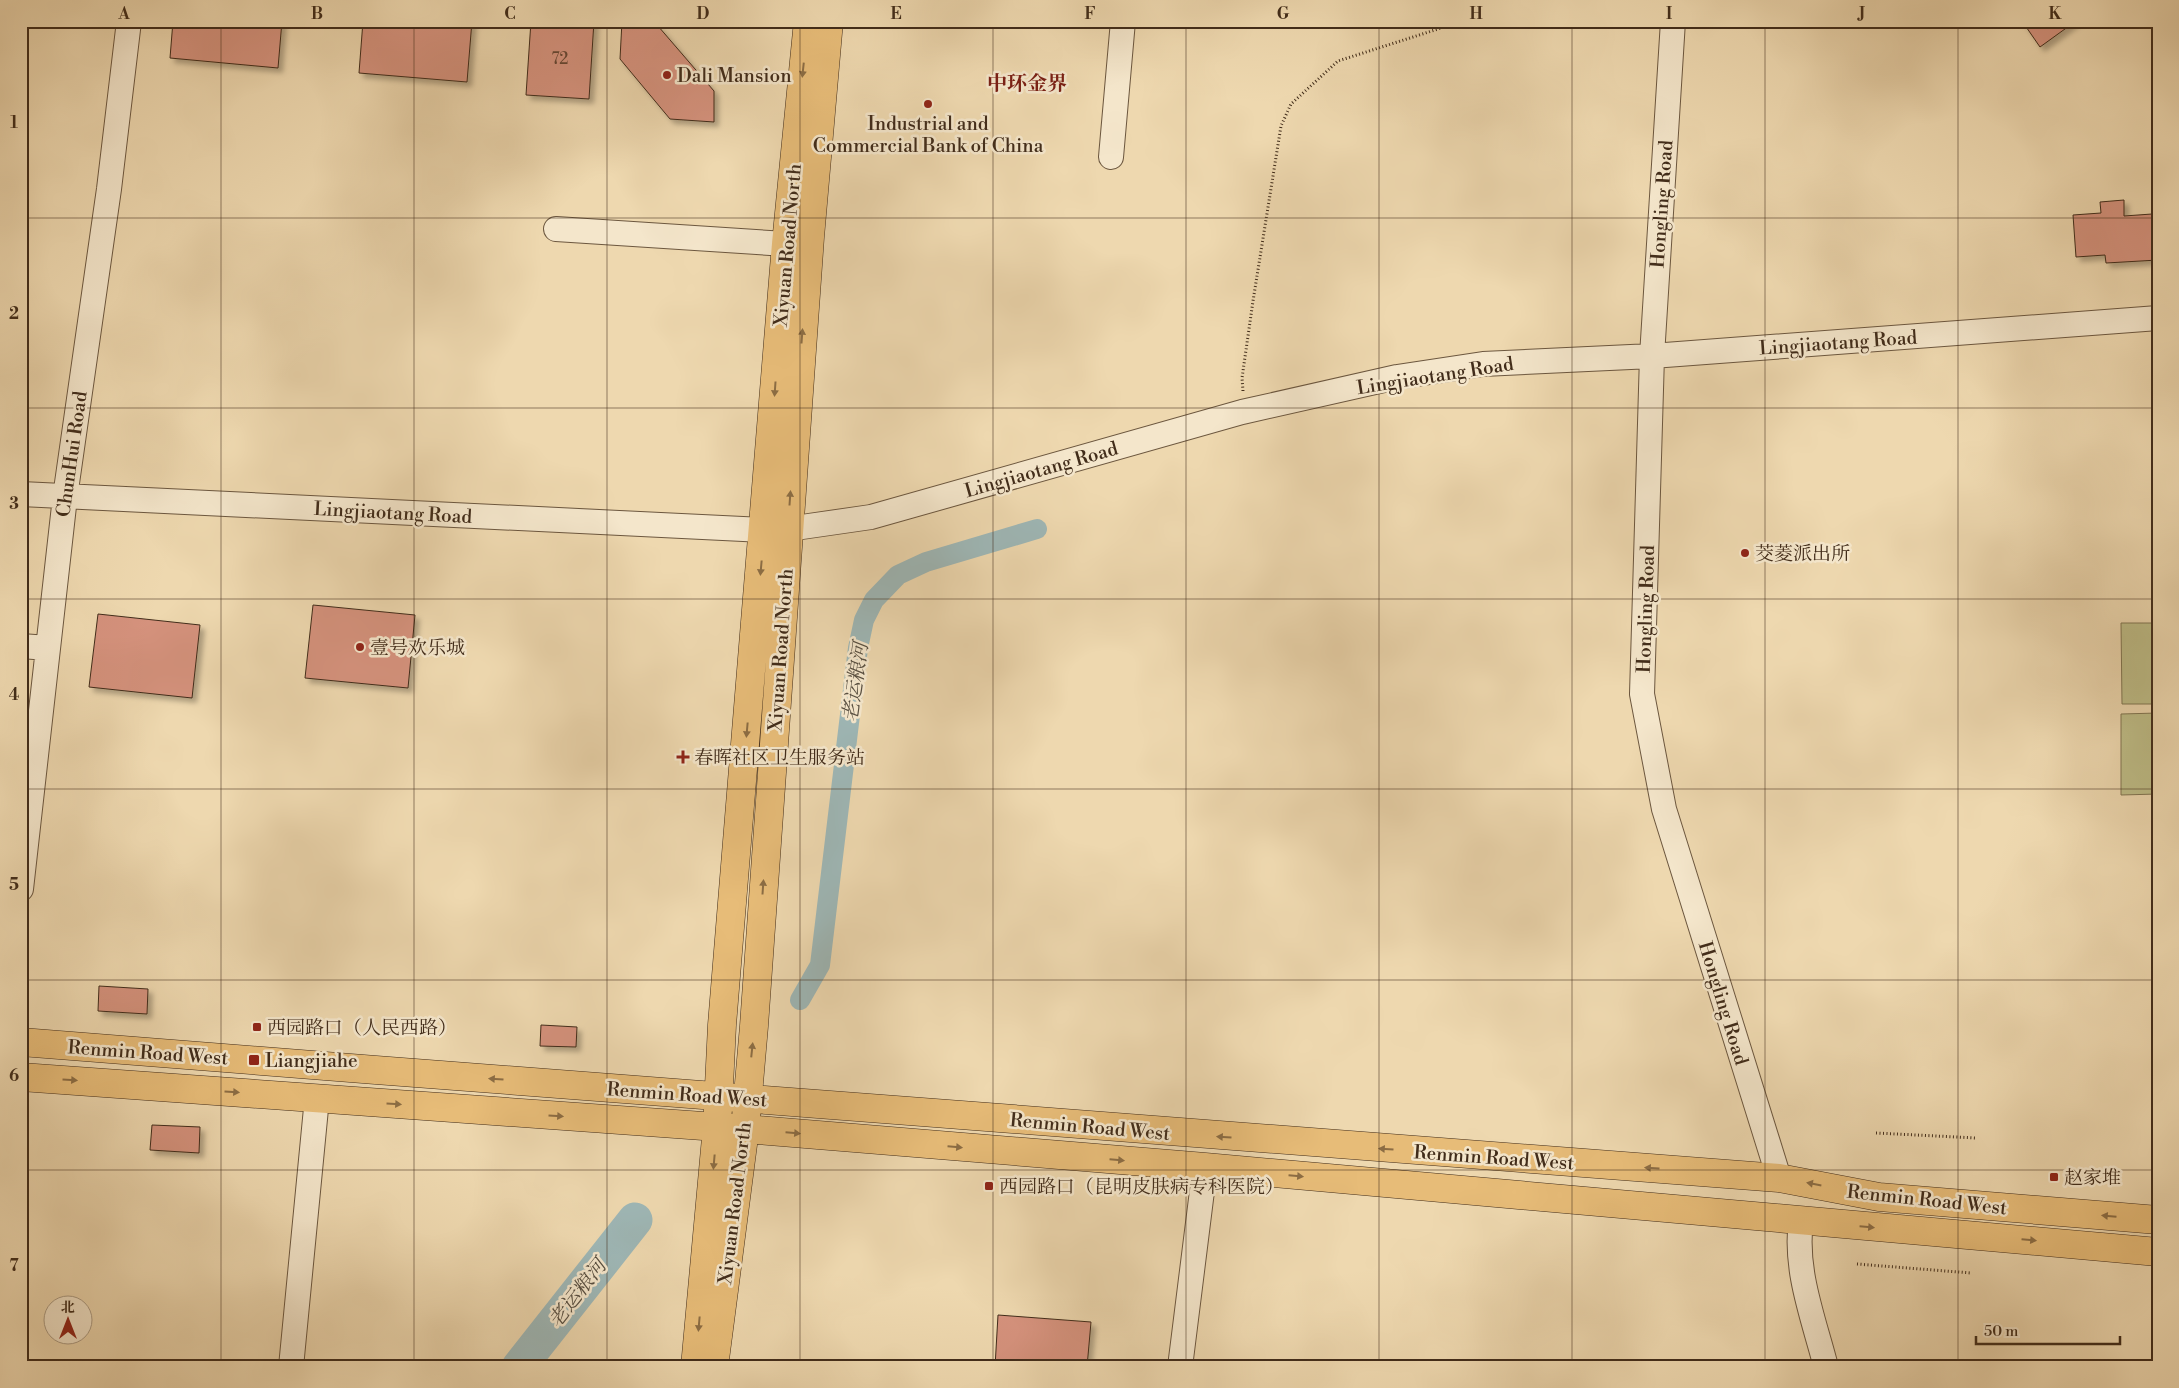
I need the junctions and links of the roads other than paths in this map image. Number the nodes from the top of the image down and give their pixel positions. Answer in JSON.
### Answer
{"nodes":[{"id":1,"x":129,"y":21,"type":"edge"},
{"id":2,"x":808,"y":21,"type":"edge"},
{"id":3,"x":829,"y":21,"type":"edge"},
{"id":4,"x":1123,"y":21,"type":"edge"},
{"id":5,"x":1673,"y":21,"type":"edge"},
{"id":6,"x":1111,"y":157,"type":"dead end"},
{"id":7,"x":556,"y":229,"type":"dead end"},
{"id":8,"x":786,"y":244,"type":"junction"},
{"id":9,"x":2158,"y":318,"type":"edge"},
{"id":10,"x":1652,"y":356,"type":"junction"},
{"id":11,"x":21,"y":494,"type":"edge"},
{"id":12,"x":65,"y":496,"type":"junction"},
{"id":13,"x":776,"y":530,"type":"junction"},
{"id":14,"x":21,"y":646,"type":"edge"},
{"id":15,"x":48,"y":648,"type":"junction"},
{"id":16,"x":21,"y":889,"type":"edge"},
{"id":17,"x":21,"y":1042,"type":"edge"},
{"id":18,"x":21,"y":1077,"type":"edge"},
{"id":19,"x":719,"y":1096,"type":"junction"},
{"id":20,"x":317,"y":1098,"type":"junction"},
{"id":21,"x":747,"y":1098,"type":"junction"},
{"id":22,"x":717,"y":1127,"type":"junction"},
{"id":23,"x":744,"y":1129,"type":"junction"},
{"id":24,"x":1205,"y":1167,"type":"junction"},
{"id":25,"x":1779,"y":1178,"type":"junction"},
{"id":26,"x":2158,"y":1220,"type":"edge"},
{"id":27,"x":1801,"y":1221,"type":"junction"},
{"id":28,"x":2158,"y":1252,"type":"edge"},
{"id":29,"x":291,"y":1367,"type":"edge"},
{"id":30,"x":695,"y":1367,"type":"edge"},
{"id":31,"x":714,"y":1367,"type":"edge"},
{"id":32,"x":1180,"y":1367,"type":"edge"},
{"id":33,"x":1826,"y":1367,"type":"edge"}],
"edges":[{"from":1,"to":12,"type":"street","name":"ChunHui Road"},
{"from":2,"to":8,"type":"main road","name":"Xiyuan Road North","one_way":true},
{"from":13,"to":3,"type":"main road","name":"Xiyuan Road North","one_way":true},
{"from":4,"to":6,"type":"street"},
{"from":5,"to":10,"type":"street","name":"Hongling Road"},
{"from":7,"to":8,"type":"street"},
{"from":8,"to":13,"type":"main road","name":"Xiyuan Road North","one_way":true},
{"from":9,"to":10,"type":"street","name":"Lingjiaotang Road"},
{"from":10,"to":13,"type":"street","name":"Lingjiaotang Road"},
{"from":10,"to":25,"type":"street","name":"Hongling Road"},
{"from":11,"to":12,"type":"street","name":"Lingjiaotang Road"},
{"from":12,"to":13,"type":"street","name":"Lingjiaotang Road"},
{"from":12,"to":15,"type":"street","name":"ChunHui Road"},
{"from":13,"to":19,"type":"main road","name":"Xiyuan Road North","one_way":true},
{"from":21,"to":13,"type":"main road","name":"Xiyuan Road North","one_way":true},
{"from":14,"to":15,"type":"street"},
{"from":15,"to":16,"type":"street","name":"ChunHui Road"},
{"from":19,"to":17,"type":"main road","name":"Renmin Road West","one_way":true},
{"from":18,"to":20,"type":"main road","name":"Renmin Road West","one_way":true},
{"from":19,"to":21,"type":"main road","name":"Renmin Road West"},
{"from":19,"to":22,"type":"main road","name":"Xiyuan Road North"},
{"from":20,"to":22,"type":"main road","name":"Renmin Road West","one_way":true},
{"from":20,"to":29,"type":"street"},
{"from":21,"to":23,"type":"main road","name":"Xiyuan Road North"},
{"from":25,"to":21,"type":"main road","name":"Renmin Road West","one_way":true},
{"from":22,"to":23,"type":"main road","name":"Renmin Road West"},
{"from":22,"to":30,"type":"main road","name":"Xiyuan Road North","one_way":true},
{"from":23,"to":24,"type":"main road","name":"Renmin Road West","one_way":true},
{"from":23,"to":31,"type":"main road","name":"Xiyuan Road North"},
{"from":24,"to":27,"type":"main road","name":"Renmin Road West","one_way":true},
{"from":24,"to":32,"type":"street"},
{"from":26,"to":25,"type":"main road","name":"Renmin Road West","one_way":true},
{"from":27,"to":28,"type":"main road","name":"Renmin Road West","one_way":true},
{"from":27,"to":33,"type":"street"}]}
